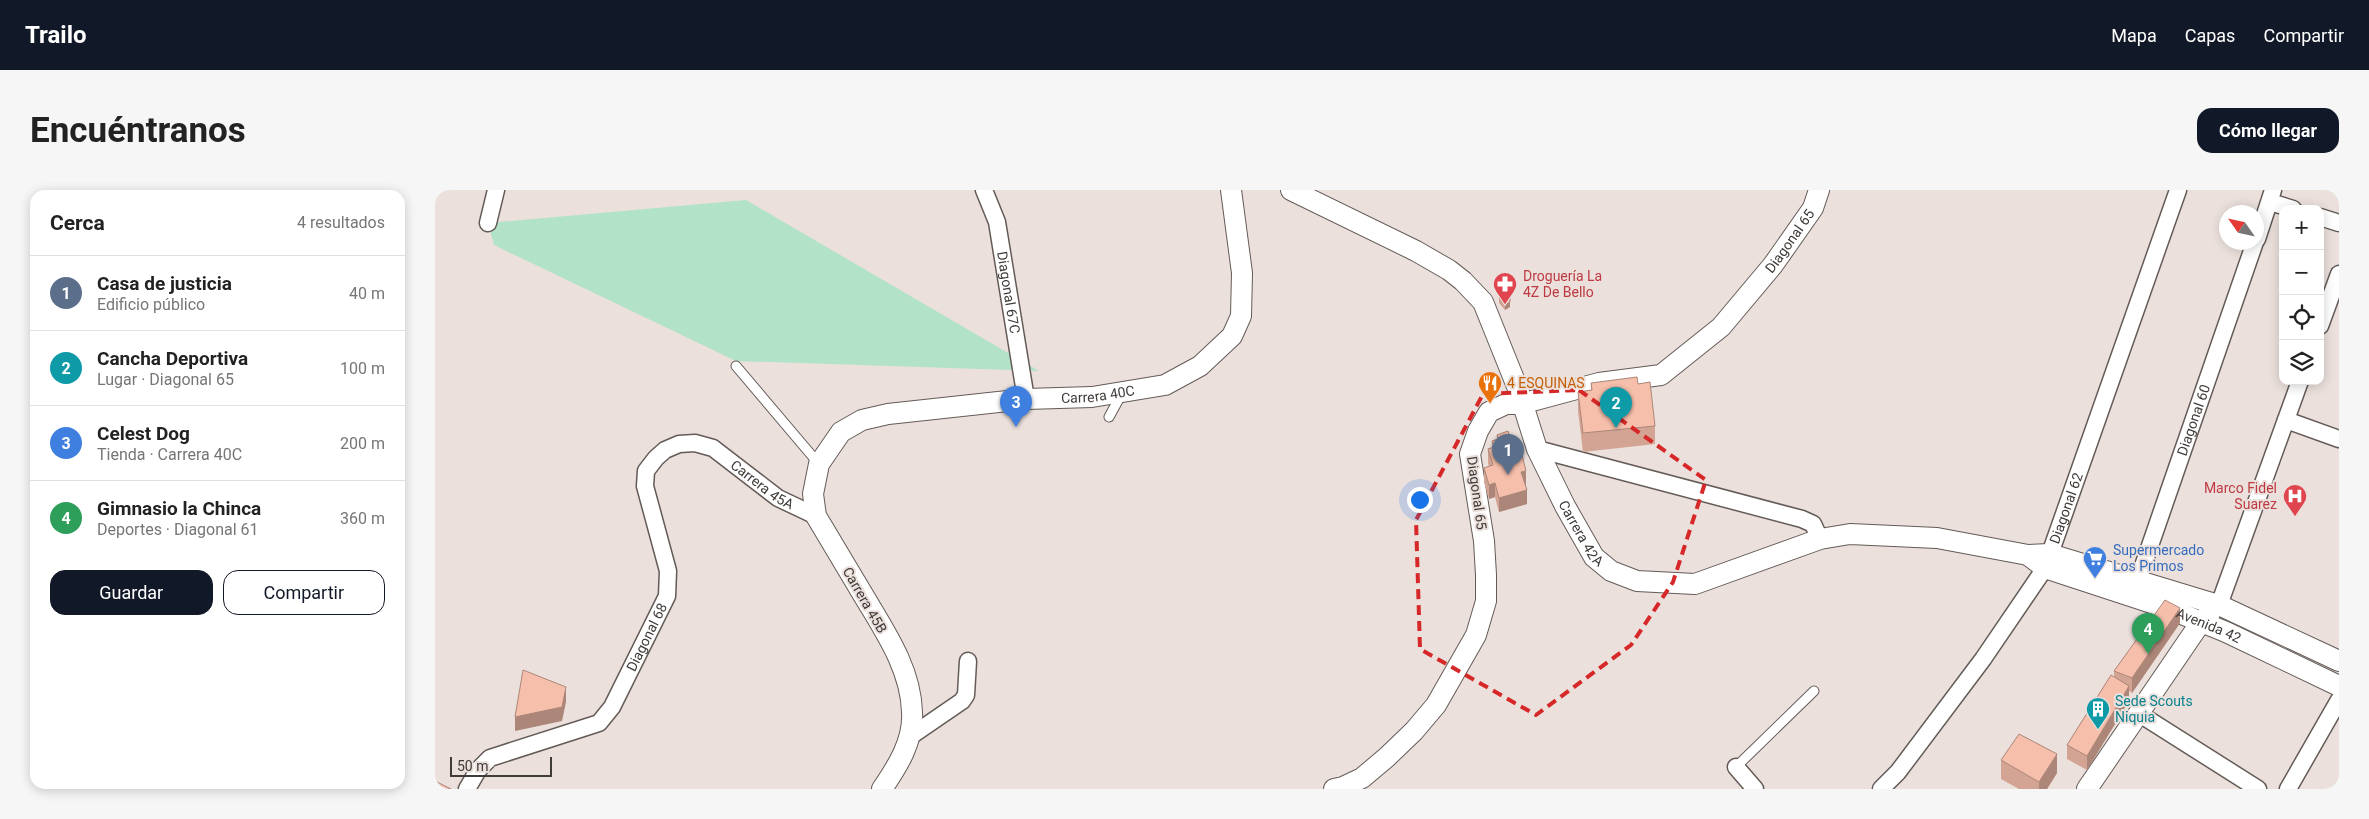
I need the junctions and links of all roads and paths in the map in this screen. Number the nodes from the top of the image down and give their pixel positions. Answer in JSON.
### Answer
{"nodes":[{"id":1,"x":496,"y":190,"type":"edge"},
{"id":2,"x":984,"y":190,"type":"edge"},
{"id":3,"x":1231,"y":190,"type":"edge"},
{"id":4,"x":1291,"y":190,"type":"edge"},
{"id":5,"x":1819,"y":190,"type":"edge"},
{"id":6,"x":2178,"y":190,"type":"edge"},
{"id":7,"x":2271,"y":196,"type":"edge"},
{"id":8,"x":2286,"y":205,"type":"edge"},
{"id":9,"x":2264,"y":217,"type":"edge"},
{"id":10,"x":2324,"y":218,"type":"edge"},
{"id":11,"x":488,"y":223,"type":"dead end"},
{"id":12,"x":2339,"y":223,"type":"edge"},
{"id":13,"x":2253,"y":250,"type":"edge"},
{"id":14,"x":2339,"y":274,"type":"edge"},
{"id":15,"x":2324,"y":315,"type":"edge"},
{"id":16,"x":736,"y":366,"type":"dead end"},
{"id":17,"x":2299,"y":385,"type":"edge"},
{"id":18,"x":1124,"y":392,"type":"junction"},
{"id":19,"x":1026,"y":399,"type":"junction"},
{"id":20,"x":1521,"y":404,"type":"junction"},
{"id":21,"x":1109,"y":417,"type":"dead end"},
{"id":22,"x":2286,"y":420,"type":"junction"},
{"id":23,"x":2339,"y":439,"type":"edge"},
{"id":24,"x":713,"y":448,"type":"joint"},
{"id":25,"x":1537,"y":448,"type":"junction"},
{"id":26,"x":819,"y":464,"type":"junction"},
{"id":27,"x":816,"y":516,"type":"junction"},
{"id":28,"x":1820,"y":539,"type":"junction"},
{"id":29,"x":2047,"y":561,"type":"junction"},
{"id":30,"x":2135,"y":588,"type":"junction"},
{"id":31,"x":2219,"y":605,"type":"junction"},
{"id":32,"x":2201,"y":622,"type":"junction"},
{"id":33,"x":969,"y":661,"type":"dead end"},
{"id":34,"x":2339,"y":661,"type":"edge"},
{"id":35,"x":2339,"y":686,"type":"edge"},
{"id":36,"x":1814,"y":691,"type":"dead end"},
{"id":37,"x":2339,"y":700,"type":"edge"},
{"id":38,"x":2138,"y":713,"type":"junction"},
{"id":39,"x":908,"y":738,"type":"junction"},
{"id":40,"x":1736,"y":768,"type":"joint"},
{"id":41,"x":1886,"y":787,"type":"edge"},
{"id":42,"x":2090,"y":788,"type":"edge"},
{"id":43,"x":467,"y":789,"type":"edge"},
{"id":44,"x":882,"y":789,"type":"edge"},
{"id":45,"x":1334,"y":789,"type":"edge"},
{"id":46,"x":1755,"y":789,"type":"edge"},
{"id":47,"x":2258,"y":789,"type":"edge"},
{"id":48,"x":2289,"y":789,"type":"edge"}],
"edges":[{"from":1,"to":11,"type":"street"},
{"from":2,"to":19,"type":"street","name":"Diagonal 67C"},
{"from":3,"to":18,"type":"street","name":"Carrera 40C"},
{"from":4,"to":20,"type":"street","name":"Carrera 42A"},
{"from":5,"to":20,"type":"street","name":"Diagonal 65"},
{"from":6,"to":29,"type":"street","name":"Diagonal 62"},
{"from":7,"to":8,"type":"street"},
{"from":7,"to":9,"type":"street","name":"Diagonal 60"},
{"from":10,"to":12,"type":"street"},
{"from":13,"to":30,"type":"street","name":"Diagonal 60"},
{"from":14,"to":15,"type":"street"},
{"from":16,"to":26,"type":"lane"},
{"from":17,"to":22,"type":"street"},
{"from":18,"to":19,"type":"street","name":"Carrera 40C"},
{"from":18,"to":21,"type":"lane"},
{"from":19,"to":26,"type":"street","name":"Carrera 40C"},
{"from":20,"to":25,"type":"street","name":"Carrera 42A"},
{"from":20,"to":45,"type":"street","name":"Diagonal 65"},
{"from":22,"to":23,"type":"street"},
{"from":22,"to":31,"type":"street"},
{"from":24,"to":27,"type":"street","name":"Carrera 45A"},
{"from":24,"to":43,"type":"street","name":"Diagonal 68"},
{"from":25,"to":28,"type":"street"},
{"from":25,"to":28,"type":"street","name":"Carrera 42A"},
{"from":26,"to":27,"type":"street","name":"Carrera 45B"},
{"from":27,"to":39,"type":"street","name":"Carrera 45B"},
{"from":28,"to":29,"type":"street","name":"Carrera 42A"},
{"from":29,"to":30,"type":"street","name":"Avenida 42"},
{"from":29,"to":41,"type":"street","name":"Diagonal 62"},
{"from":30,"to":31,"type":"street","name":"Avenida 42"},
{"from":30,"to":32,"type":"street","name":"Avenida 42"},
{"from":31,"to":32,"type":"street"},
{"from":31,"to":34,"type":"street","name":"Avenida 42"},
{"from":32,"to":35,"type":"street","name":"Avenida 42"},
{"from":32,"to":38,"type":"street"},
{"from":33,"to":39,"type":"street"},
{"from":36,"to":40,"type":"lane"},
{"from":37,"to":48,"type":"street"},
{"from":38,"to":42,"type":"street"},
{"from":38,"to":47,"type":"street"},
{"from":39,"to":44,"type":"street","name":"Carrera 45B"},
{"from":40,"to":46,"type":"street"}]}
